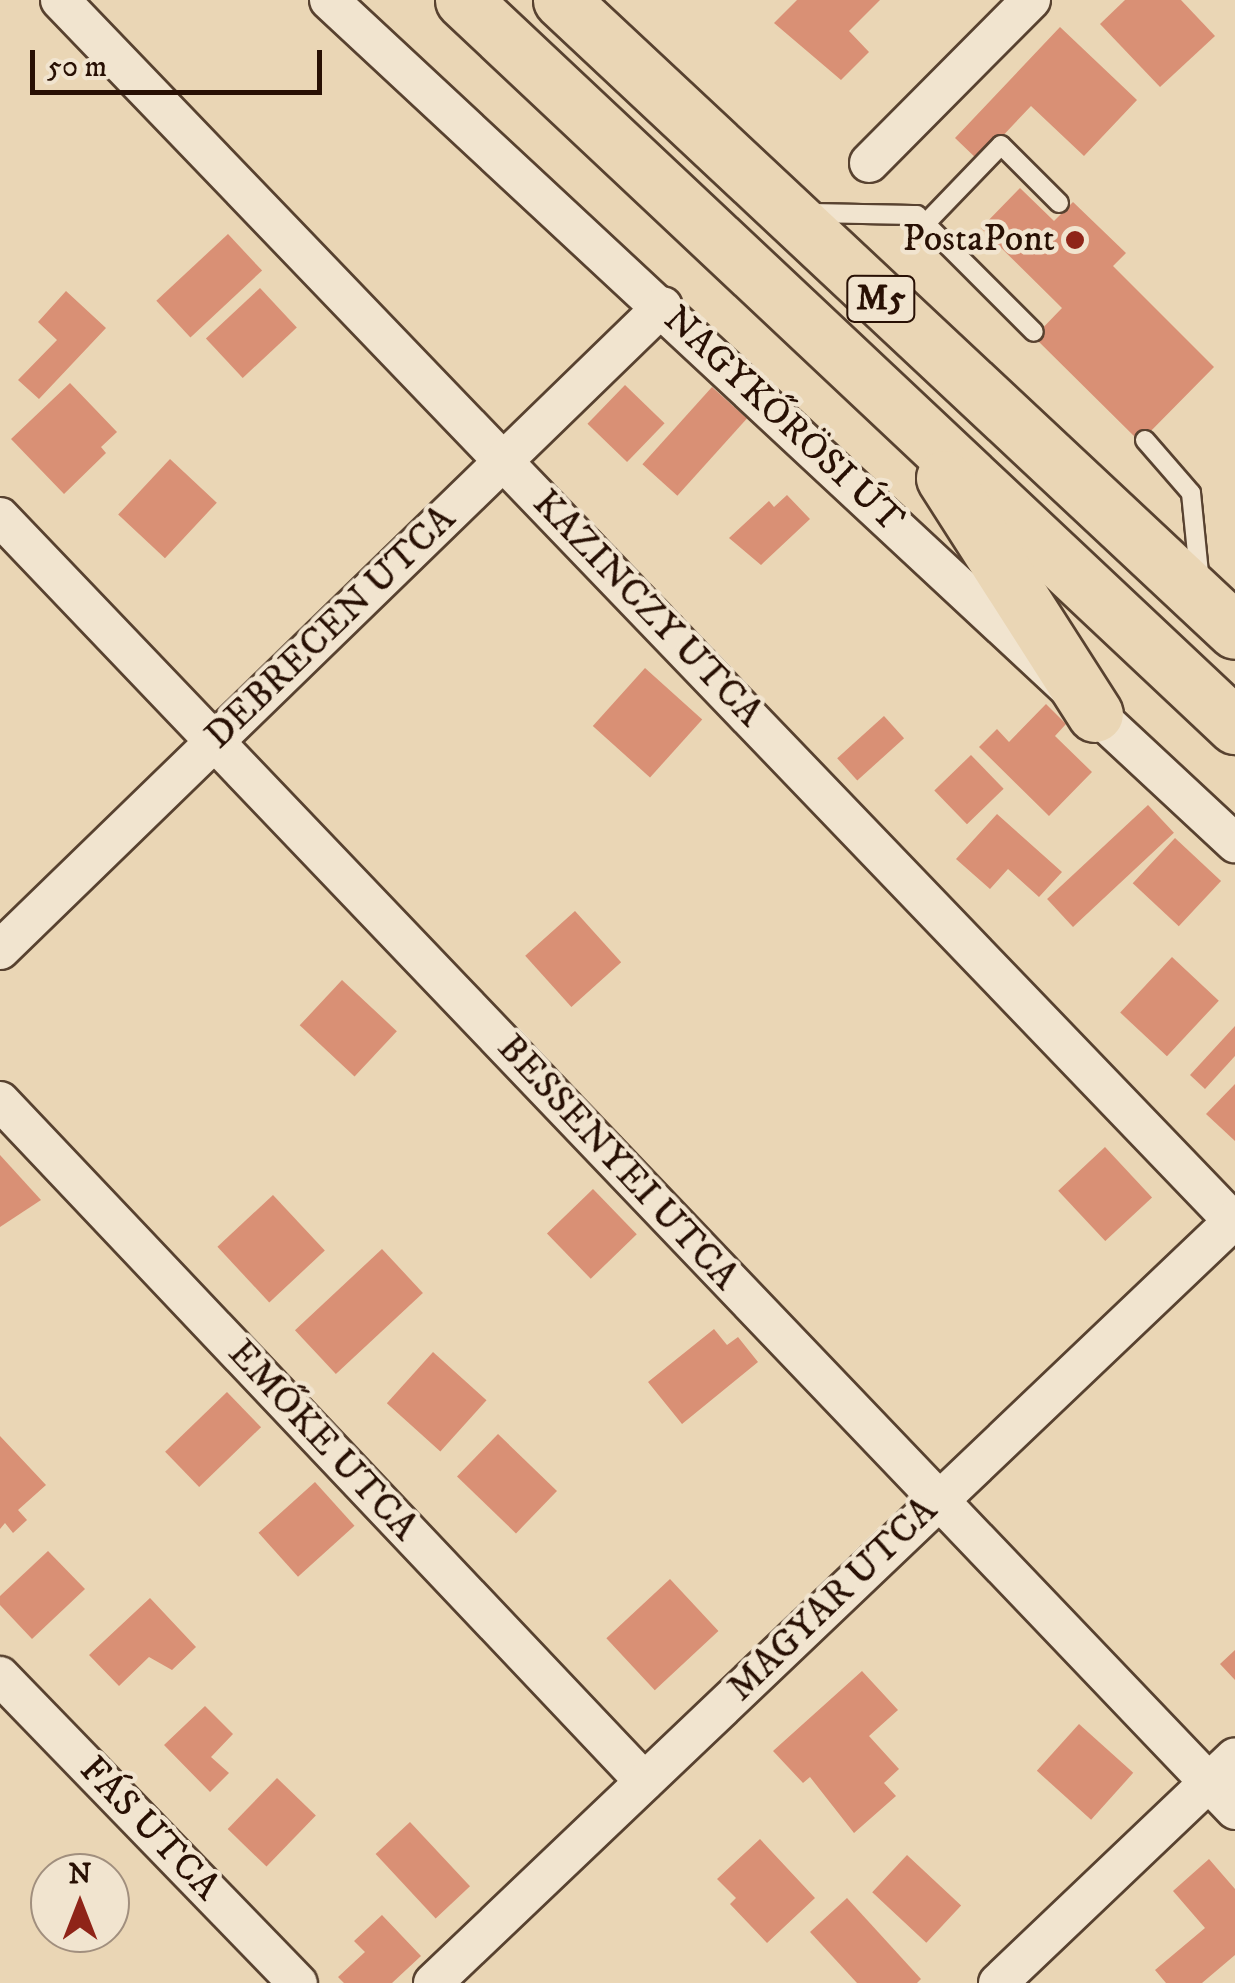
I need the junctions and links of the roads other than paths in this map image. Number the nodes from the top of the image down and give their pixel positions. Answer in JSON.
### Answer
{"nodes":[{"id":1,"x":60,"y":0,"type":"edge"},
{"id":2,"x":329,"y":0,"type":"edge"},
{"id":3,"x":462,"y":0,"type":"edge"},
{"id":4,"x":561,"y":0,"type":"edge"},
{"id":5,"x":1031,"y":0,"type":"edge"},
{"id":6,"x":869,"y":163,"type":"dead end"},
{"id":7,"x":1059,"y":202,"type":"dead end"},
{"id":8,"x":790,"y":213,"type":"junction"},
{"id":9,"x":926,"y":224,"type":"junction"},
{"id":10,"x":663,"y":306,"type":"junction"},
{"id":11,"x":1034,"y":332,"type":"dead end"},
{"id":12,"x":897,"y":404,"type":"junction"},
{"id":13,"x":1145,"y":440,"type":"dead end"},
{"id":14,"x":504,"y":460,"type":"junction"},
{"id":15,"x":0,"y":517,"type":"edge"},
{"id":16,"x":1218,"y":615,"type":"edge"},
{"id":17,"x":1096,"y":714,"type":"junction"},
{"id":18,"x":1235,"y":726,"type":"edge"},
{"id":19,"x":216,"y":740,"type":"junction"},
{"id":20,"x":1235,"y":843,"type":"edge"},
{"id":21,"x":0,"y":950,"type":"edge"},
{"id":22,"x":0,"y":1101,"type":"edge"},
{"id":23,"x":1234,"y":1220,"type":"edge"},
{"id":24,"x":937,"y":1500,"type":"junction"},
{"id":25,"x":0,"y":1676,"type":"edge"},
{"id":26,"x":1222,"y":1770,"type":"edge"},
{"id":27,"x":644,"y":1780,"type":"junction"},
{"id":28,"x":1235,"y":1810,"type":"edge"},
{"id":29,"x":298,"y":1983,"type":"edge"},
{"id":30,"x":433,"y":1983,"type":"edge"},
{"id":31,"x":998,"y":1983,"type":"edge"}],
"edges":[{"from":1,"to":14,"type":"street","name":"KAZINCZY UTCA"},
{"from":2,"to":10,"type":"street","name":"NAGYKŐRÖSI ÚT"},
{"from":3,"to":12,"type":"main road","number":"M5"},
{"from":4,"to":8,"type":"main road","number":"M5"},
{"from":5,"to":6,"type":"street"},
{"from":7,"to":9,"type":"lane"},
{"from":8,"to":9,"type":"lane"},
{"from":8,"to":16,"type":"main road","number":"M5"},
{"from":9,"to":11,"type":"lane"},
{"from":10,"to":14,"type":"street","name":"DEBRECEN UTCA"},
{"from":10,"to":17,"type":"street","name":"NAGYKŐRÖSI ÚT"},
{"from":12,"to":17,"type":"main road"},
{"from":12,"to":18,"type":"main road","number":"M5"},
{"from":13,"to":16,"type":"lane"},
{"from":14,"to":19,"type":"street","name":"DEBRECEN UTCA"},
{"from":14,"to":23,"type":"street","name":"KAZINCZY UTCA"},
{"from":15,"to":19,"type":"street","name":"BESSENYEI UTCA"},
{"from":17,"to":20,"type":"street","name":"NAGYKŐRÖSI ÚT"},
{"from":19,"to":21,"type":"street","name":"DEBRECEN UTCA"},
{"from":19,"to":24,"type":"street","name":"BESSENYEI UTCA"},
{"from":22,"to":27,"type":"street","name":"EMŐKE UTCA"},
{"from":23,"to":24,"type":"street","name":"MAGYAR UTCA"},
{"from":24,"to":26,"type":"street","name":"BESSENYEI UTCA"},
{"from":24,"to":27,"type":"street","name":"MAGYAR UTCA"},
{"from":25,"to":29,"type":"street","name":"FÁS UTCA"},
{"from":26,"to":28,"type":"street","name":"BESSENYEI UTCA"},
{"from":26,"to":31,"type":"street"},
{"from":27,"to":30,"type":"street","name":"MAGYAR UTCA"}]}
